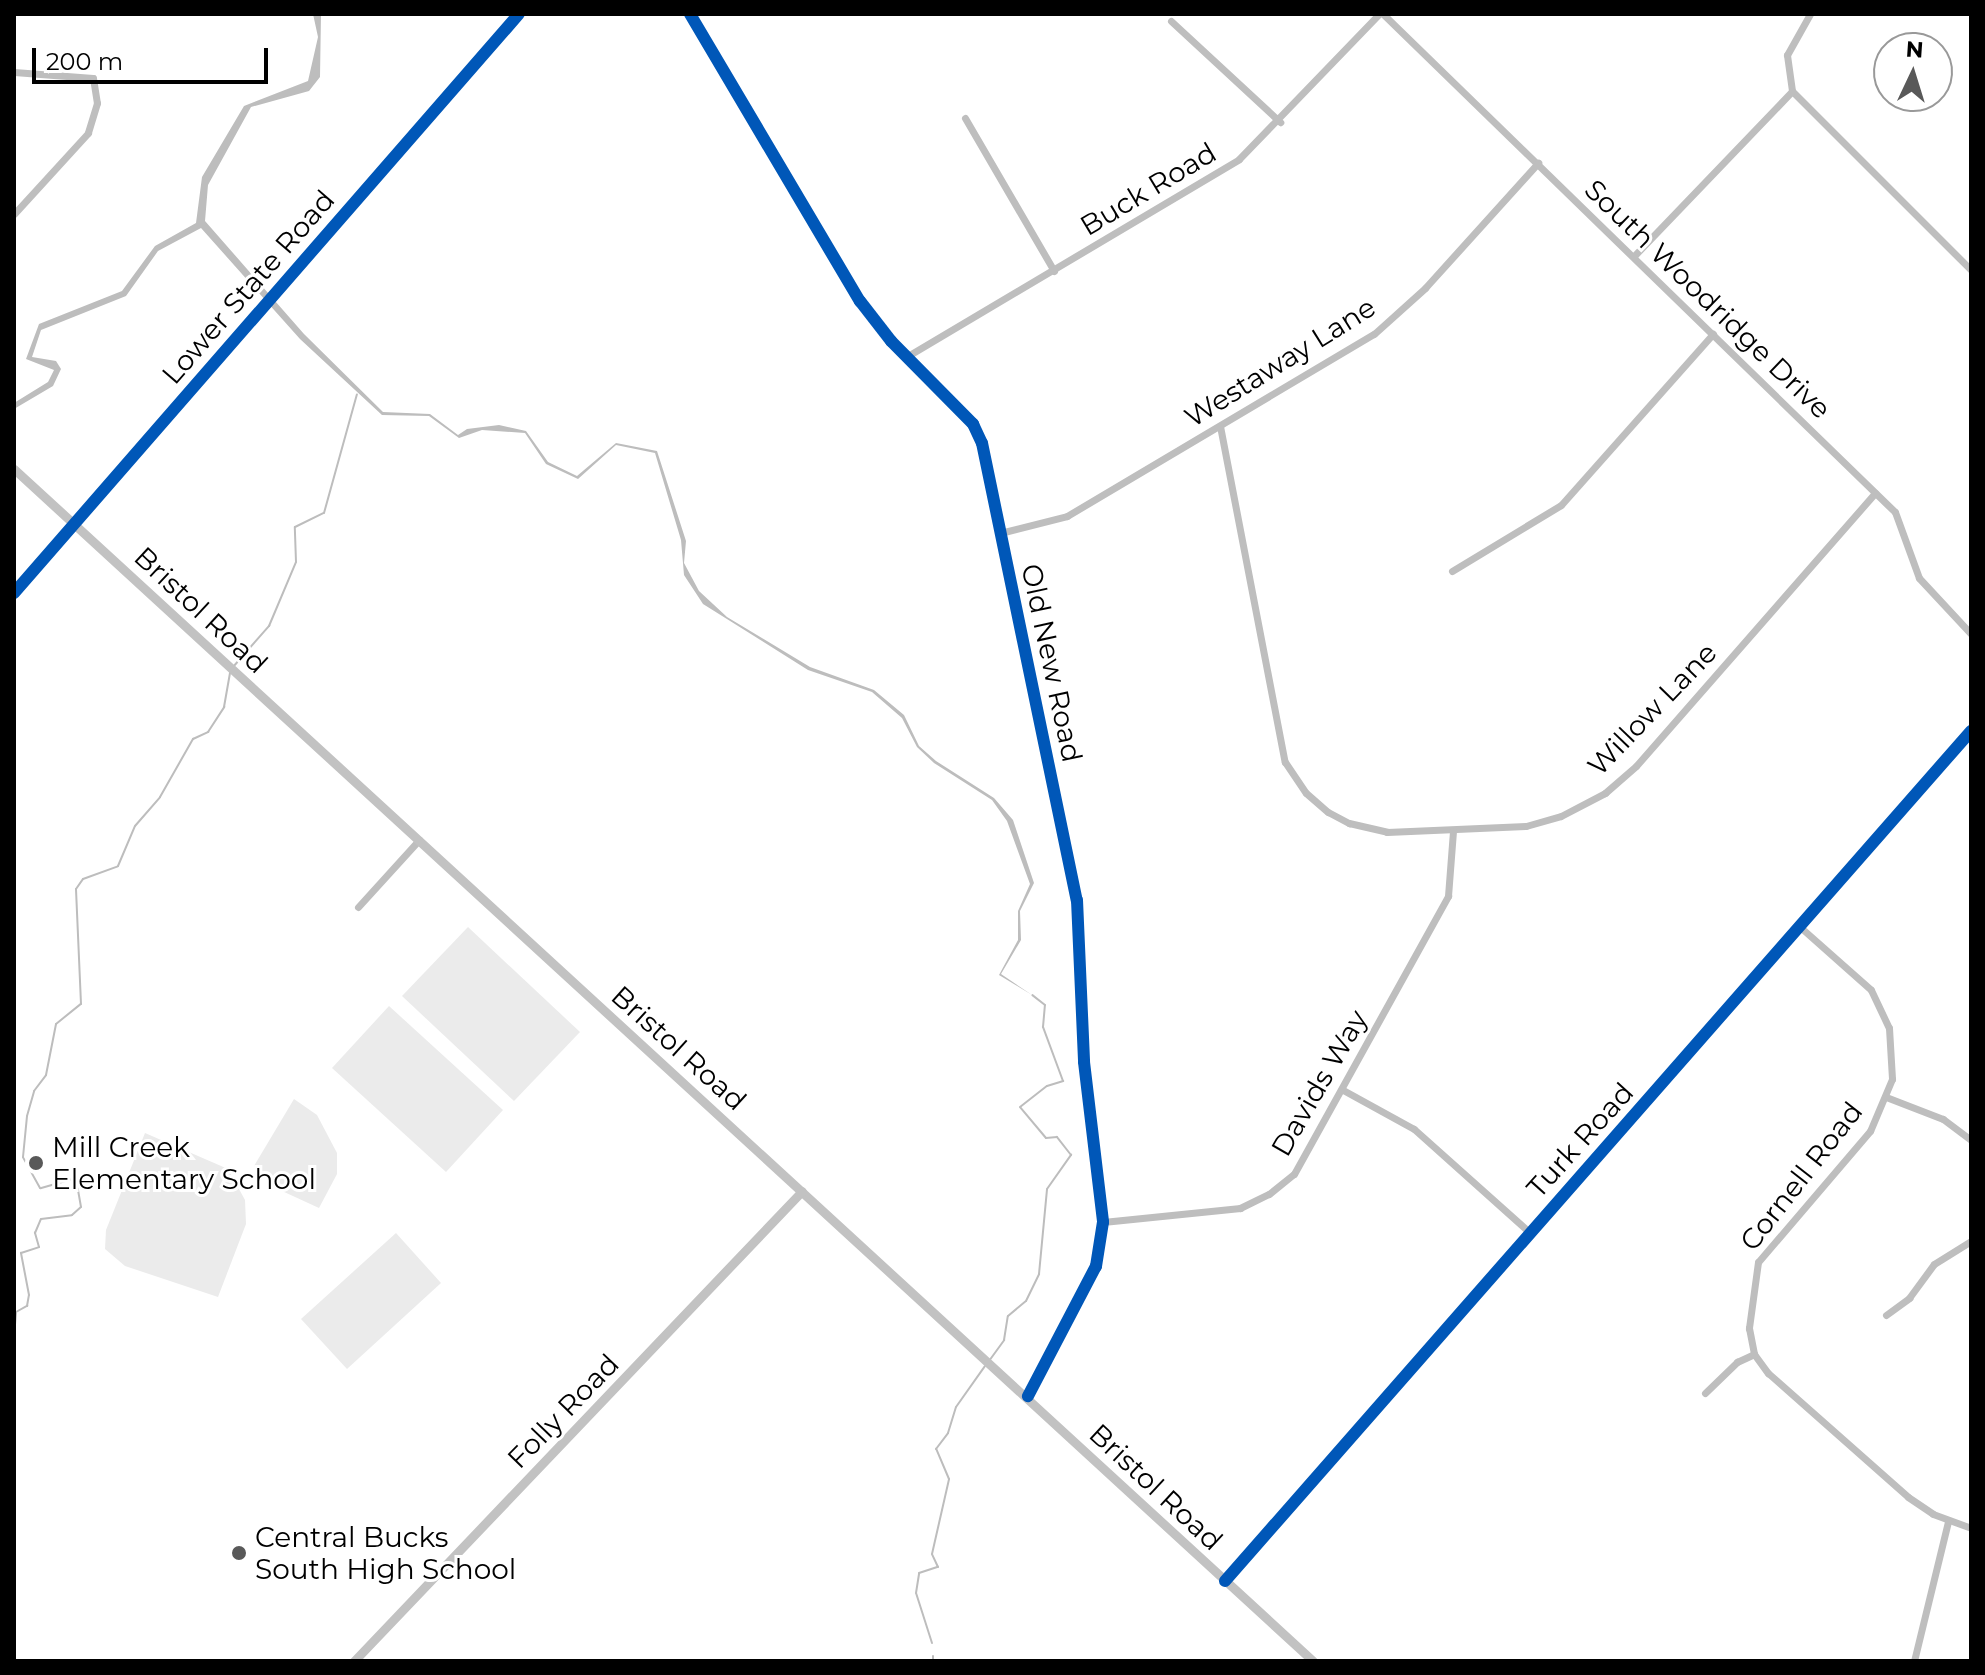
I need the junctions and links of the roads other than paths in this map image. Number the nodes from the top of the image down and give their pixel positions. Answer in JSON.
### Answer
{"nodes":[{"id":1,"x":519,"y":14,"type":"edge"},
{"id":2,"x":690,"y":14,"type":"edge"},
{"id":3,"x":1381,"y":14,"type":"edge"},
{"id":4,"x":1810,"y":14,"type":"edge"},
{"id":5,"x":1171,"y":21,"type":"dead end"},
{"id":6,"x":14,"y":72,"type":"edge"},
{"id":7,"x":1792,"y":91,"type":"junction"},
{"id":8,"x":965,"y":118,"type":"dead end"},
{"id":9,"x":1280,"y":122,"type":"junction"},
{"id":10,"x":1538,"y":163,"type":"junction"},
{"id":11,"x":14,"y":214,"type":"edge"},
{"id":12,"x":1634,"y":256,"type":"junction"},
{"id":13,"x":1971,"y":270,"type":"edge"},
{"id":14,"x":1054,"y":271,"type":"junction"},
{"id":15,"x":1713,"y":334,"type":"junction"},
{"id":16,"x":906,"y":357,"type":"junction"},
{"id":17,"x":1220,"y":426,"type":"junction"},
{"id":18,"x":14,"y":469,"type":"edge"},
{"id":19,"x":1875,"y":493,"type":"junction"},
{"id":20,"x":74,"y":523,"type":"junction"},
{"id":21,"x":1000,"y":533,"type":"junction"},
{"id":22,"x":1452,"y":571,"type":"dead end"},
{"id":23,"x":14,"y":593,"type":"edge"},
{"id":24,"x":1971,"y":634,"type":"edge"},
{"id":25,"x":1971,"y":731,"type":"edge"},
{"id":26,"x":1453,"y":831,"type":"junction"},
{"id":27,"x":419,"y":840,"type":"junction"},
{"id":28,"x":358,"y":907,"type":"dead end"},
{"id":29,"x":1799,"y":926,"type":"junction"},
{"id":30,"x":1343,"y":1090,"type":"junction"},
{"id":31,"x":1886,"y":1097,"type":"junction"},
{"id":32,"x":1971,"y":1140,"type":"edge"},
{"id":33,"x":802,"y":1191,"type":"junction"},
{"id":34,"x":1103,"y":1222,"type":"junction"},
{"id":35,"x":1529,"y":1232,"type":"junction"},
{"id":36,"x":1971,"y":1241,"type":"edge"},
{"id":37,"x":1886,"y":1315,"type":"dead end"},
{"id":38,"x":1754,"y":1354,"type":"junction"},
{"id":39,"x":1705,"y":1393,"type":"dead end"},
{"id":40,"x":1028,"y":1396,"type":"junction"},
{"id":41,"x":1948,"y":1521,"type":"junction"},
{"id":42,"x":1971,"y":1528,"type":"edge"},
{"id":43,"x":1225,"y":1581,"type":"junction"},
{"id":44,"x":354,"y":1661,"type":"edge"},
{"id":45,"x":1313,"y":1661,"type":"edge"},
{"id":46,"x":1914,"y":1661,"type":"edge"}],
"edges":[{"from":1,"to":20,"type":"street","name":"Lower State Road"},
{"from":2,"to":16,"type":"street","name":"Old New Road"},
{"from":3,"to":9,"type":"street","name":"Buck Road"},
{"from":3,"to":10,"type":"street","name":"South Woodridge Drive"},
{"from":4,"to":7,"type":"street"},
{"from":5,"to":9,"type":"street"},
{"from":6,"to":11,"type":"street"},
{"from":7,"to":12,"type":"street"},
{"from":7,"to":13,"type":"street"},
{"from":8,"to":14,"type":"street"},
{"from":9,"to":14,"type":"street","name":"Buck Road"},
{"from":10,"to":12,"type":"street","name":"South Woodridge Drive"},
{"from":10,"to":17,"type":"street","name":"Westaway Lane"},
{"from":12,"to":15,"type":"street","name":"South Woodridge Drive"},
{"from":14,"to":16,"type":"street","name":"Buck Road"},
{"from":15,"to":19,"type":"street","name":"South Woodridge Drive"},
{"from":15,"to":22,"type":"street"},
{"from":16,"to":21,"type":"street","name":"Old New Road"},
{"from":17,"to":21,"type":"street","name":"Westaway Lane"},
{"from":17,"to":26,"type":"street","name":"Willow Lane"},
{"from":18,"to":20,"type":"street","name":"Bristol Road"},
{"from":19,"to":24,"type":"street","name":"South Woodridge Drive"},
{"from":19,"to":26,"type":"street","name":"Willow Lane"},
{"from":20,"to":23,"type":"street","name":"Lower State Road"},
{"from":20,"to":27,"type":"street","name":"Bristol Road"},
{"from":21,"to":34,"type":"street","name":"Old New Road"},
{"from":25,"to":29,"type":"street","name":"Turk Road"},
{"from":26,"to":30,"type":"street","name":"Davids Way"},
{"from":27,"to":28,"type":"street"},
{"from":27,"to":33,"type":"street","name":"Bristol Road"},
{"from":29,"to":31,"type":"street","name":"Cornell Road"},
{"from":29,"to":35,"type":"street","name":"Turk Road"},
{"from":30,"to":34,"type":"street","name":"Davids Way"},
{"from":30,"to":35,"type":"street"},
{"from":31,"to":32,"type":"street"},
{"from":31,"to":38,"type":"street","name":"Cornell Road"},
{"from":33,"to":40,"type":"street","name":"Bristol Road"},
{"from":33,"to":44,"type":"street","name":"Folly Road"},
{"from":34,"to":40,"type":"street","name":"Old New Road"},
{"from":35,"to":43,"type":"street","name":"Turk Road"},
{"from":36,"to":37,"type":"street"},
{"from":38,"to":39,"type":"street"},
{"from":38,"to":41,"type":"street"},
{"from":40,"to":43,"type":"street","name":"Bristol Road"},
{"from":41,"to":42,"type":"street"},
{"from":41,"to":46,"type":"street"},
{"from":43,"to":45,"type":"street","name":"Bristol Road"}]}
